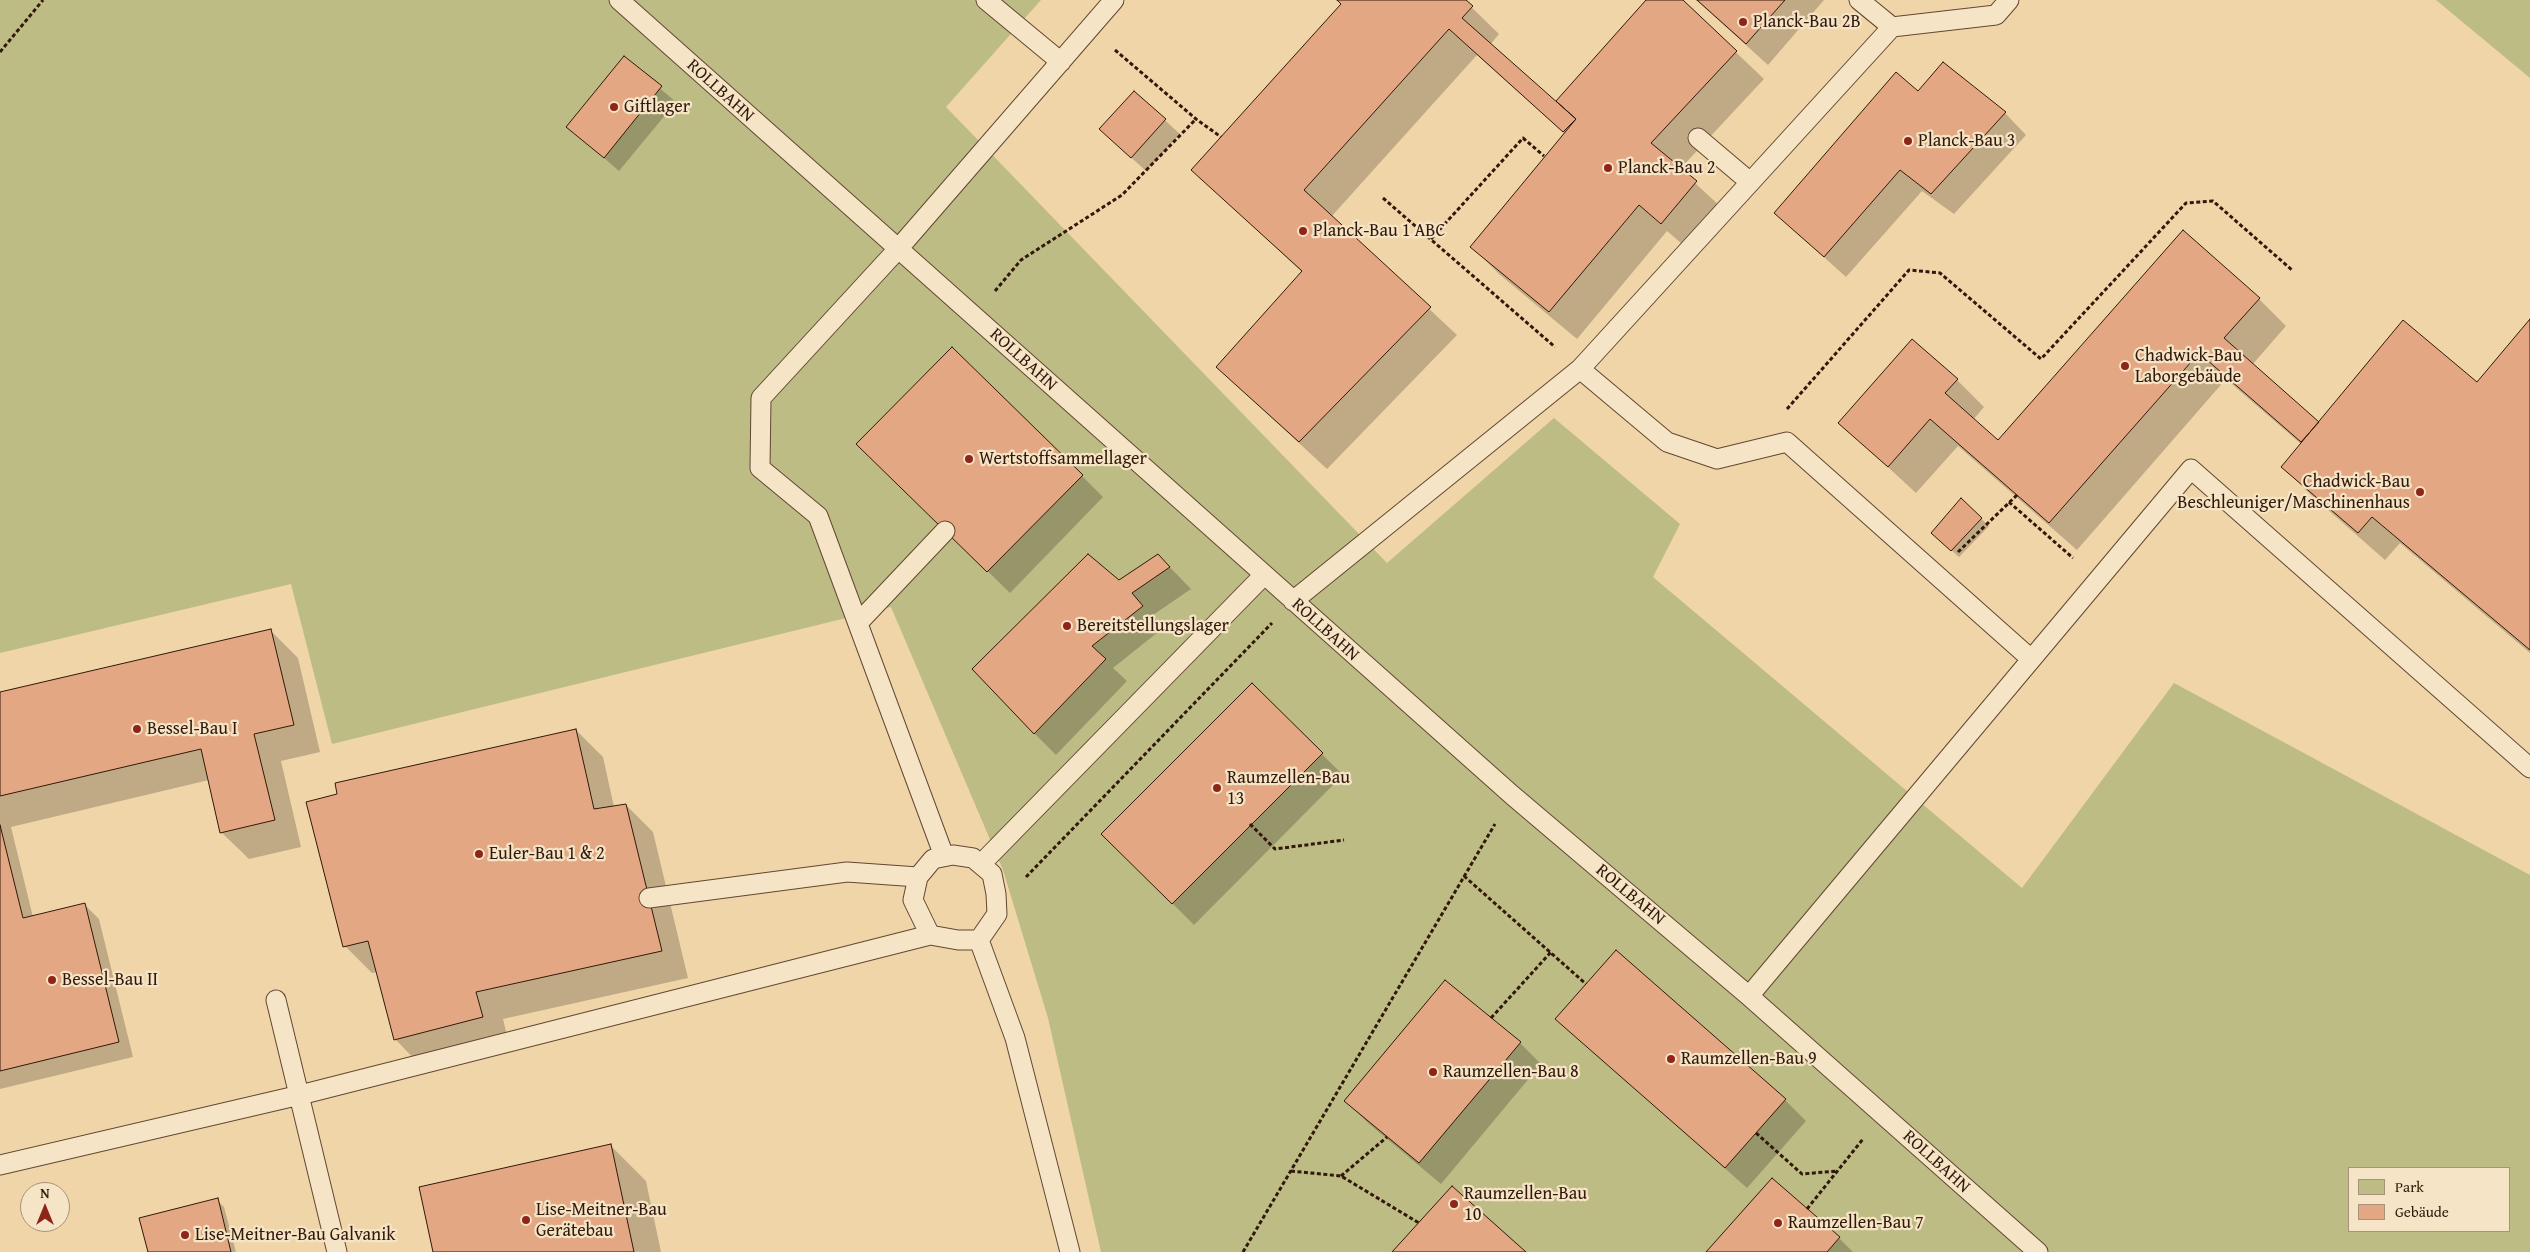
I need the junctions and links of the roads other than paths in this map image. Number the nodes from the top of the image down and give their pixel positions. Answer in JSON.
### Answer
{"nodes":[{"id":1,"x":619,"y":0,"type":"edge"},
{"id":2,"x":986,"y":0,"type":"edge"},
{"id":3,"x":1114,"y":0,"type":"edge"},
{"id":4,"x":1859,"y":0,"type":"edge"},
{"id":5,"x":2008,"y":1,"type":"edge"},
{"id":6,"x":1892,"y":27,"type":"junction"},
{"id":7,"x":1061,"y":62,"type":"junction"},
{"id":8,"x":1698,"y":138,"type":"dead end"},
{"id":9,"x":1750,"y":182,"type":"junction"},
{"id":10,"x":898,"y":249,"type":"junction"},
{"id":11,"x":1580,"y":369,"type":"junction"},
{"id":12,"x":945,"y":531,"type":"dead end"},
{"id":13,"x":1264,"y":575,"type":"junction"},
{"id":14,"x":1293,"y":601,"type":"junction"},
{"id":15,"x":858,"y":623,"type":"junction"},
{"id":16,"x":2031,"y":659,"type":"junction"},
{"id":17,"x":2530,"y":768,"type":"edge"},
{"id":18,"x":944,"y":856,"type":"junction"},
{"id":19,"x":981,"y":864,"type":"junction"},
{"id":20,"x":918,"y":877,"type":"junction"},
{"id":21,"x":649,"y":898,"type":"dead end"},
{"id":22,"x":930,"y":935,"type":"junction"},
{"id":23,"x":979,"y":940,"type":"junction"},
{"id":24,"x":1749,"y":996,"type":"junction"},
{"id":25,"x":276,"y":1000,"type":"dead end"},
{"id":26,"x":300,"y":1095,"type":"junction"},
{"id":27,"x":0,"y":1165,"type":"edge"},
{"id":28,"x":337,"y":1252,"type":"edge"},
{"id":29,"x":1070,"y":1252,"type":"edge"},
{"id":30,"x":2038,"y":1252,"type":"edge"}],
"edges":[{"from":1,"to":10,"type":"lane","name":"ROLLBAHN"},
{"from":2,"to":7,"type":"lane"},
{"from":3,"to":7,"type":"lane"},
{"from":4,"to":6,"type":"lane"},
{"from":5,"to":6,"type":"lane"},
{"from":6,"to":9,"type":"lane"},
{"from":7,"to":10,"type":"lane"},
{"from":8,"to":9,"type":"lane"},
{"from":9,"to":11,"type":"lane"},
{"from":10,"to":13,"type":"lane","name":"ROLLBAHN"},
{"from":10,"to":15,"type":"lane"},
{"from":11,"to":14,"type":"lane"},
{"from":11,"to":16,"type":"lane"},
{"from":12,"to":15,"type":"lane"},
{"from":13,"to":14,"type":"lane","name":"ROLLBAHN"},
{"from":13,"to":19,"type":"lane"},
{"from":14,"to":24,"type":"lane","name":"ROLLBAHN"},
{"from":15,"to":18,"type":"lane"},
{"from":16,"to":17,"type":"lane"},
{"from":16,"to":24,"type":"lane"},
{"from":18,"to":19,"type":"lane"},
{"from":18,"to":20,"type":"lane"},
{"from":19,"to":23,"type":"lane"},
{"from":20,"to":21,"type":"lane"},
{"from":20,"to":22,"type":"lane"},
{"from":22,"to":23,"type":"lane"},
{"from":22,"to":26,"type":"lane"},
{"from":23,"to":29,"type":"lane"},
{"from":24,"to":30,"type":"lane","name":"ROLLBAHN"},
{"from":25,"to":26,"type":"lane"},
{"from":26,"to":27,"type":"lane"},
{"from":26,"to":28,"type":"lane"}]}
